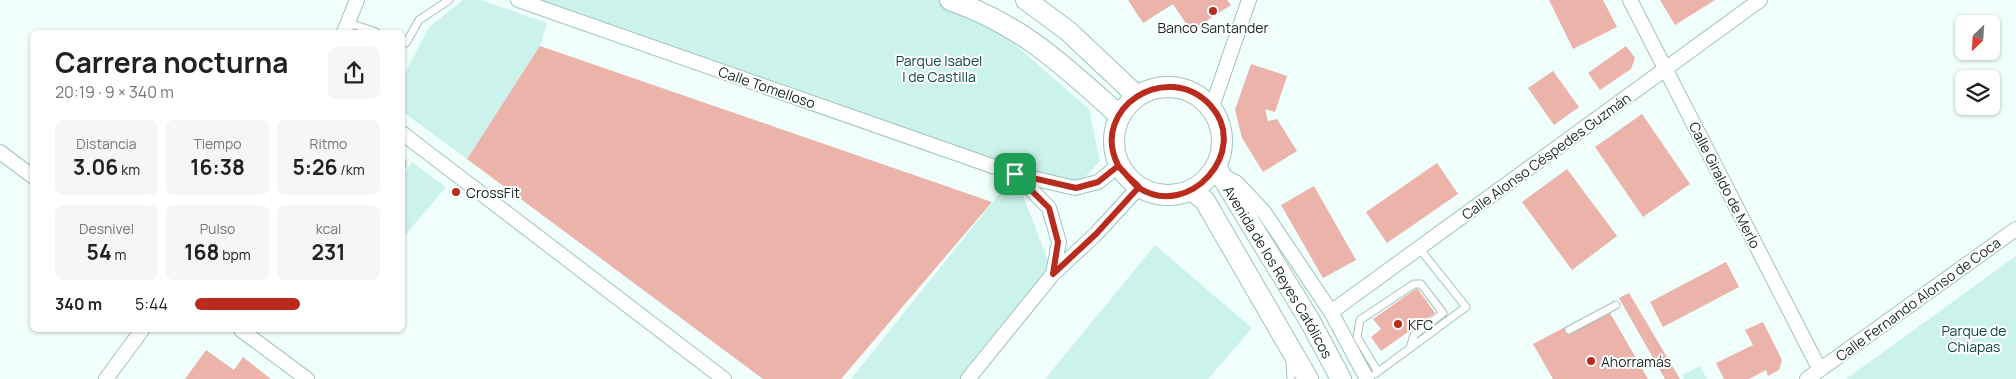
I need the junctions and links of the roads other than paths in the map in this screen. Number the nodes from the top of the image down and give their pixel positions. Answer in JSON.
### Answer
{"nodes":[{"id":1,"x":357,"y":0,"type":"edge"},
{"id":2,"x":449,"y":0,"type":"edge"},
{"id":3,"x":518,"y":0,"type":"edge"},
{"id":4,"x":950,"y":0,"type":"edge"},
{"id":5,"x":1026,"y":0,"type":"edge"},
{"id":6,"x":1249,"y":0,"type":"edge"},
{"id":7,"x":1630,"y":0,"type":"edge"},
{"id":8,"x":1760,"y":0,"type":"edge"},
{"id":9,"x":346,"y":28,"type":"edge"},
{"id":10,"x":361,"y":30,"type":"edge"},
{"id":11,"x":405,"y":43,"type":"edge"},
{"id":12,"x":1665,"y":68,"type":"junction"},
{"id":13,"x":1136,"y":95,"type":"junction"},
{"id":14,"x":1212,"y":107,"type":"junction"},
{"id":15,"x":1119,"y":115,"type":"junction"},
{"id":16,"x":405,"y":135,"type":"edge"},
{"id":17,"x":0,"y":152,"type":"edge"},
{"id":18,"x":1118,"y":166,"type":"junction"},
{"id":19,"x":1218,"y":171,"type":"junction"},
{"id":20,"x":30,"y":174,"type":"edge"},
{"id":21,"x":1015,"y":174,"type":"junction"},
{"id":22,"x":1139,"y":187,"type":"junction"},
{"id":23,"x":1192,"y":190,"type":"junction"},
{"id":24,"x":2016,"y":229,"type":"edge"},
{"id":25,"x":1419,"y":248,"type":"junction"},
{"id":26,"x":1053,"y":274,"type":"junction"},
{"id":27,"x":1616,"y":305,"type":"dead end"},
{"id":28,"x":1331,"y":312,"type":"junction"},
{"id":29,"x":1569,"y":330,"type":"dead end"},
{"id":30,"x":141,"y":332,"type":"edge"},
{"id":31,"x":244,"y":332,"type":"edge"},
{"id":32,"x":1290,"y":348,"type":"junction"},
{"id":33,"x":1410,"y":348,"type":"junction"},
{"id":34,"x":1820,"y":370,"type":"junction"},
{"id":35,"x":1371,"y":377,"type":"edge"},
{"id":36,"x":106,"y":379,"type":"edge"},
{"id":37,"x":307,"y":379,"type":"edge"},
{"id":38,"x":724,"y":379,"type":"edge"},
{"id":39,"x":968,"y":379,"type":"edge"},
{"id":40,"x":1291,"y":379,"type":"edge"},
{"id":41,"x":1308,"y":379,"type":"edge"},
{"id":42,"x":1341,"y":379,"type":"edge"},
{"id":43,"x":1807,"y":379,"type":"edge"}],
"edges":[{"from":1,"to":9,"type":"street"},
{"from":2,"to":11,"type":"lane"},
{"from":3,"to":21,"type":"street","name":"Calle Tomelloso"},
{"from":4,"to":15,"type":"main road"},
{"from":5,"to":13,"type":"main road"},
{"from":6,"to":14,"type":"street"},
{"from":7,"to":12,"type":"street","name":"Calle Giraldo de Merlo"},
{"from":8,"to":12,"type":"street","name":"Calle Alonso Céspedes Guzmán"},
{"from":9,"to":10,"type":"lane"},
{"from":12,"to":25,"type":"street","name":"Calle Alonso Céspedes Guzmán"},
{"from":12,"to":34,"type":"street","name":"Calle Giraldo de Merlo"},
{"from":13,"to":14,"type":"main road"},
{"from":13,"to":15,"type":"main road"},
{"from":14,"to":19,"type":"main road"},
{"from":15,"to":18,"type":"main road"},
{"from":16,"to":38,"type":"street"},
{"from":17,"to":20,"type":"street"},
{"from":18,"to":21,"type":"street","name":"Calle Tomelloso"},
{"from":18,"to":22,"type":"main road"},
{"from":19,"to":23,"type":"main road"},
{"from":19,"to":28,"type":"street"},
{"from":19,"to":42,"type":"main road","name":"Avenida de los Reyes Católicos"},
{"from":21,"to":26,"type":"street","name":"Calle Tomelloso"},
{"from":22,"to":23,"type":"main road"},
{"from":22,"to":26,"type":"street"},
{"from":23,"to":32,"type":"main road","name":"Avenida de los Reyes Católicos"},
{"from":24,"to":34,"type":"street","name":"Calle Fernando Alonso de Coca"},
{"from":25,"to":28,"type":"street","name":"Calle Alonso Céspedes Guzmán"},
{"from":25,"to":33,"type":"lane"},
{"from":26,"to":39,"type":"street"},
{"from":27,"to":29,"type":"lane"},
{"from":28,"to":35,"type":"street"},
{"from":30,"to":36,"type":"street"},
{"from":31,"to":37,"type":"street"},
{"from":32,"to":40,"type":"lane"},
{"from":32,"to":41,"type":"main road","name":"Avenida de los Reyes Católicos"},
{"from":33,"to":35,"type":"lane"},
{"from":33,"to":35,"type":"lane"},
{"from":34,"to":43,"type":"street","name":"Calle Fernando Alonso de Coca"}]}
